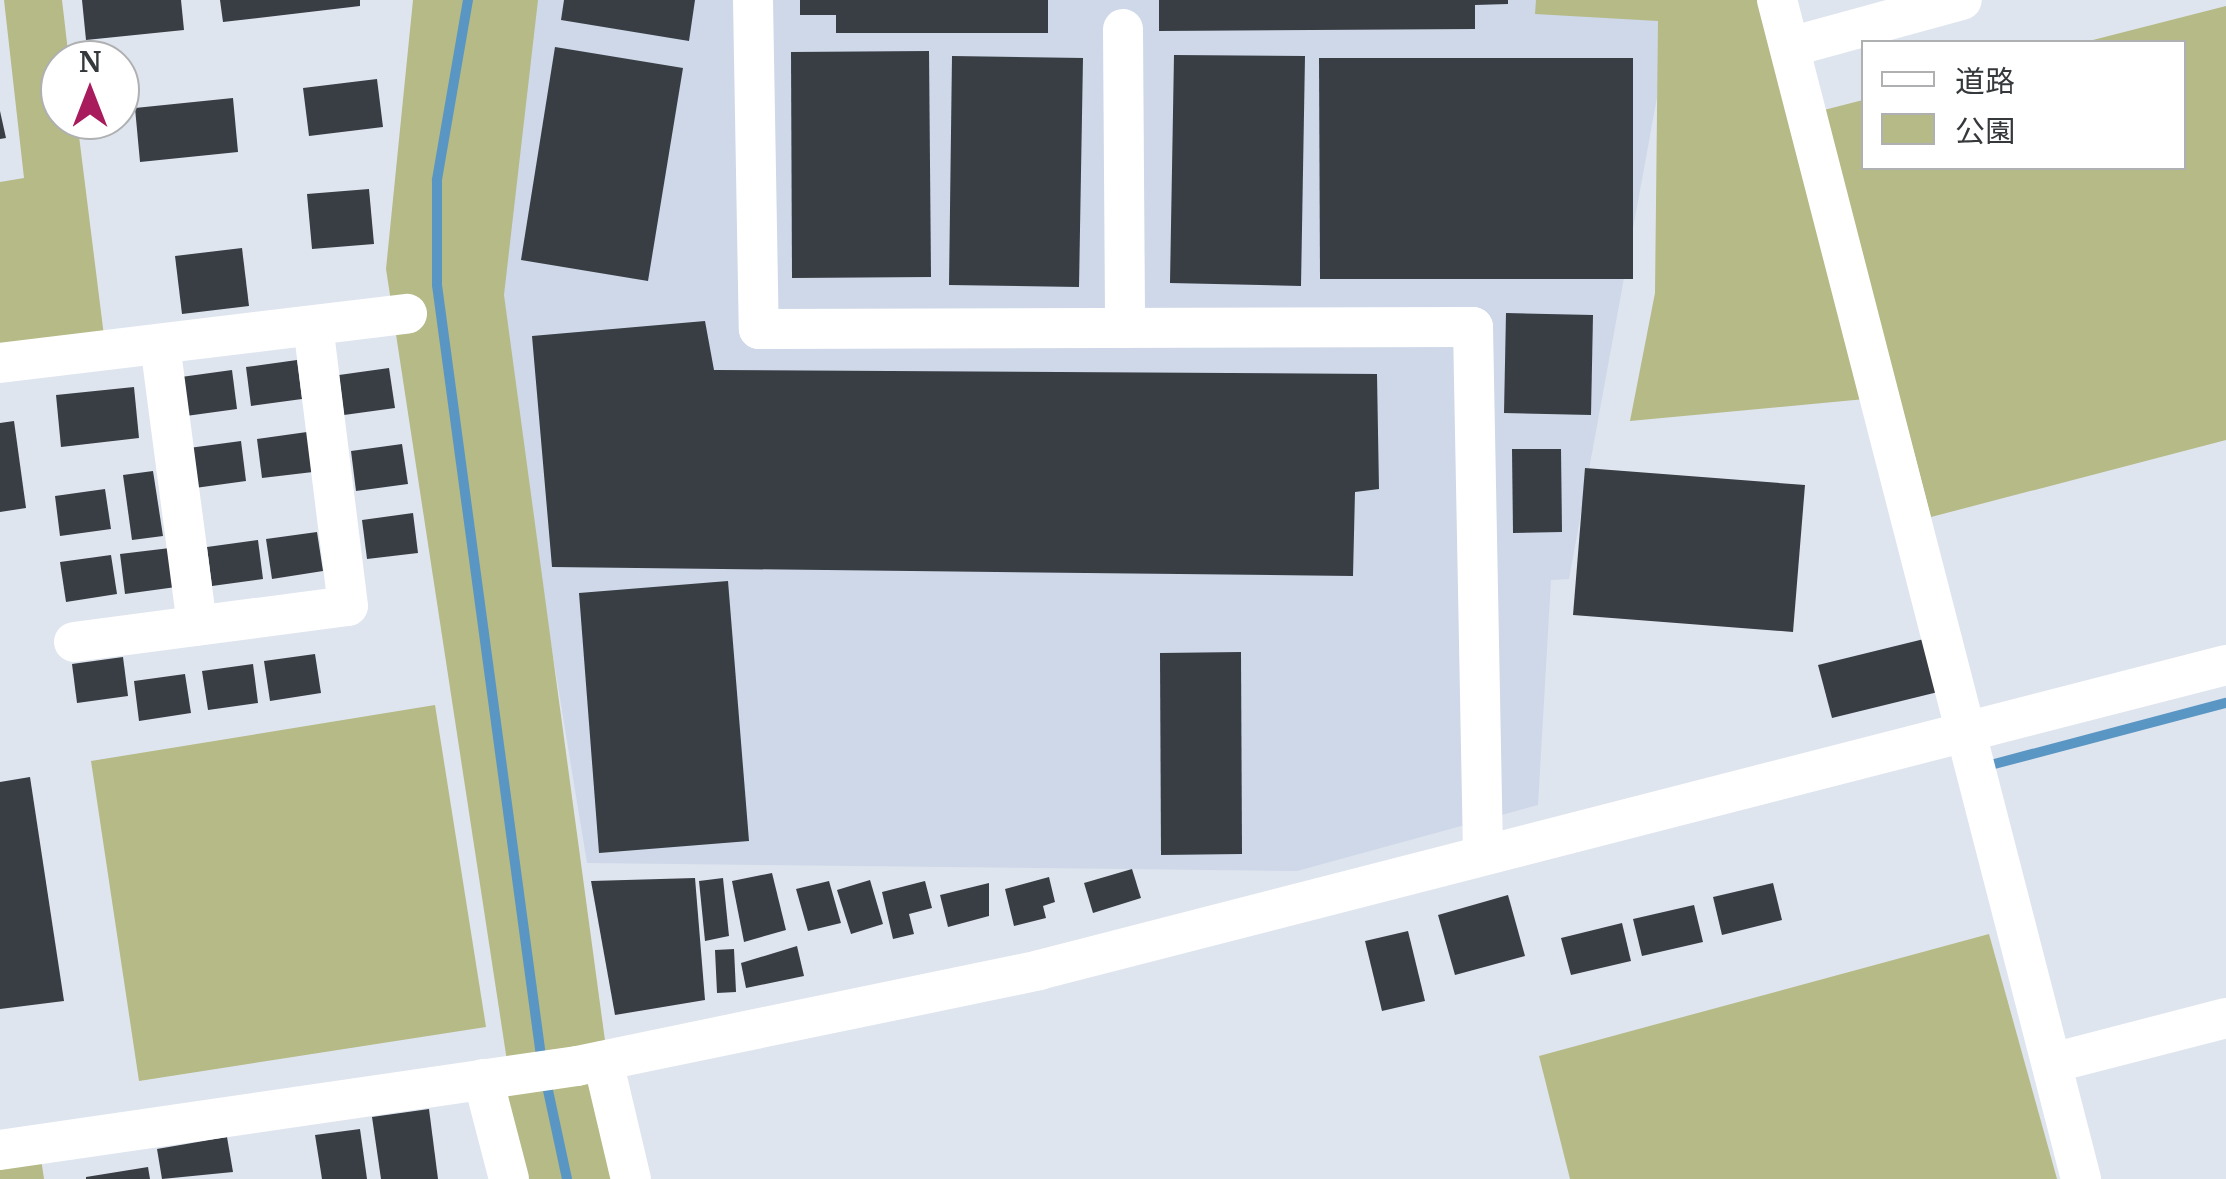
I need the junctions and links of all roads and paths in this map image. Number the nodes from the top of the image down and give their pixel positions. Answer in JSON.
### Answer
{"nodes":[{"id":1,"x":753,"y":0,"type":"edge"},
{"id":2,"x":1777,"y":0,"type":"edge"},
{"id":3,"x":1962,"y":0,"type":"edge"},
{"id":4,"x":1123,"y":29,"type":"dead end"},
{"id":5,"x":1790,"y":47,"type":"junction"},
{"id":6,"x":407,"y":314,"type":"dead end"},
{"id":7,"x":313,"y":326,"type":"junction"},
{"id":8,"x":1125,"y":328,"type":"junction"},
{"id":9,"x":160,"y":344,"type":"junction"},
{"id":10,"x":0,"y":363,"type":"edge"},
{"id":11,"x":197,"y":626,"type":"junction"},
{"id":12,"x":74,"y":642,"type":"dead end"},
{"id":13,"x":2226,"y":665,"type":"edge"},
{"id":14,"x":1966,"y":731,"type":"junction"},
{"id":15,"x":1483,"y":856,"type":"junction"},
{"id":16,"x":2226,"y":1018,"type":"edge"},
{"id":17,"x":2052,"y":1063,"type":"junction"},
{"id":18,"x":590,"y":1064,"type":"junction"},
{"id":19,"x":501,"y":1076,"type":"junction"},
{"id":20,"x":0,"y":1150,"type":"edge"},
{"id":21,"x":509,"y":1179,"type":"edge"},
{"id":22,"x":630,"y":1179,"type":"edge"},
{"id":23,"x":2081,"y":1179,"type":"edge"}],
"edges":[{"from":1,"to":8,"type":"street"},
{"from":2,"to":5,"type":"street"},
{"from":3,"to":5,"type":"street"},
{"from":4,"to":8,"type":"street"},
{"from":5,"to":14,"type":"street"},
{"from":6,"to":7,"type":"street"},
{"from":7,"to":9,"type":"street"},
{"from":7,"to":11,"type":"street"},
{"from":8,"to":15,"type":"street"},
{"from":9,"to":10,"type":"street"},
{"from":9,"to":11,"type":"street"},
{"from":11,"to":12,"type":"street"},
{"from":13,"to":14,"type":"street"},
{"from":14,"to":15,"type":"street"},
{"from":14,"to":17,"type":"street"},
{"from":15,"to":18,"type":"street"},
{"from":16,"to":17,"type":"street"},
{"from":17,"to":23,"type":"street"},
{"from":18,"to":19,"type":"street"},
{"from":18,"to":22,"type":"street"},
{"from":19,"to":20,"type":"street"},
{"from":19,"to":21,"type":"street"}]}
